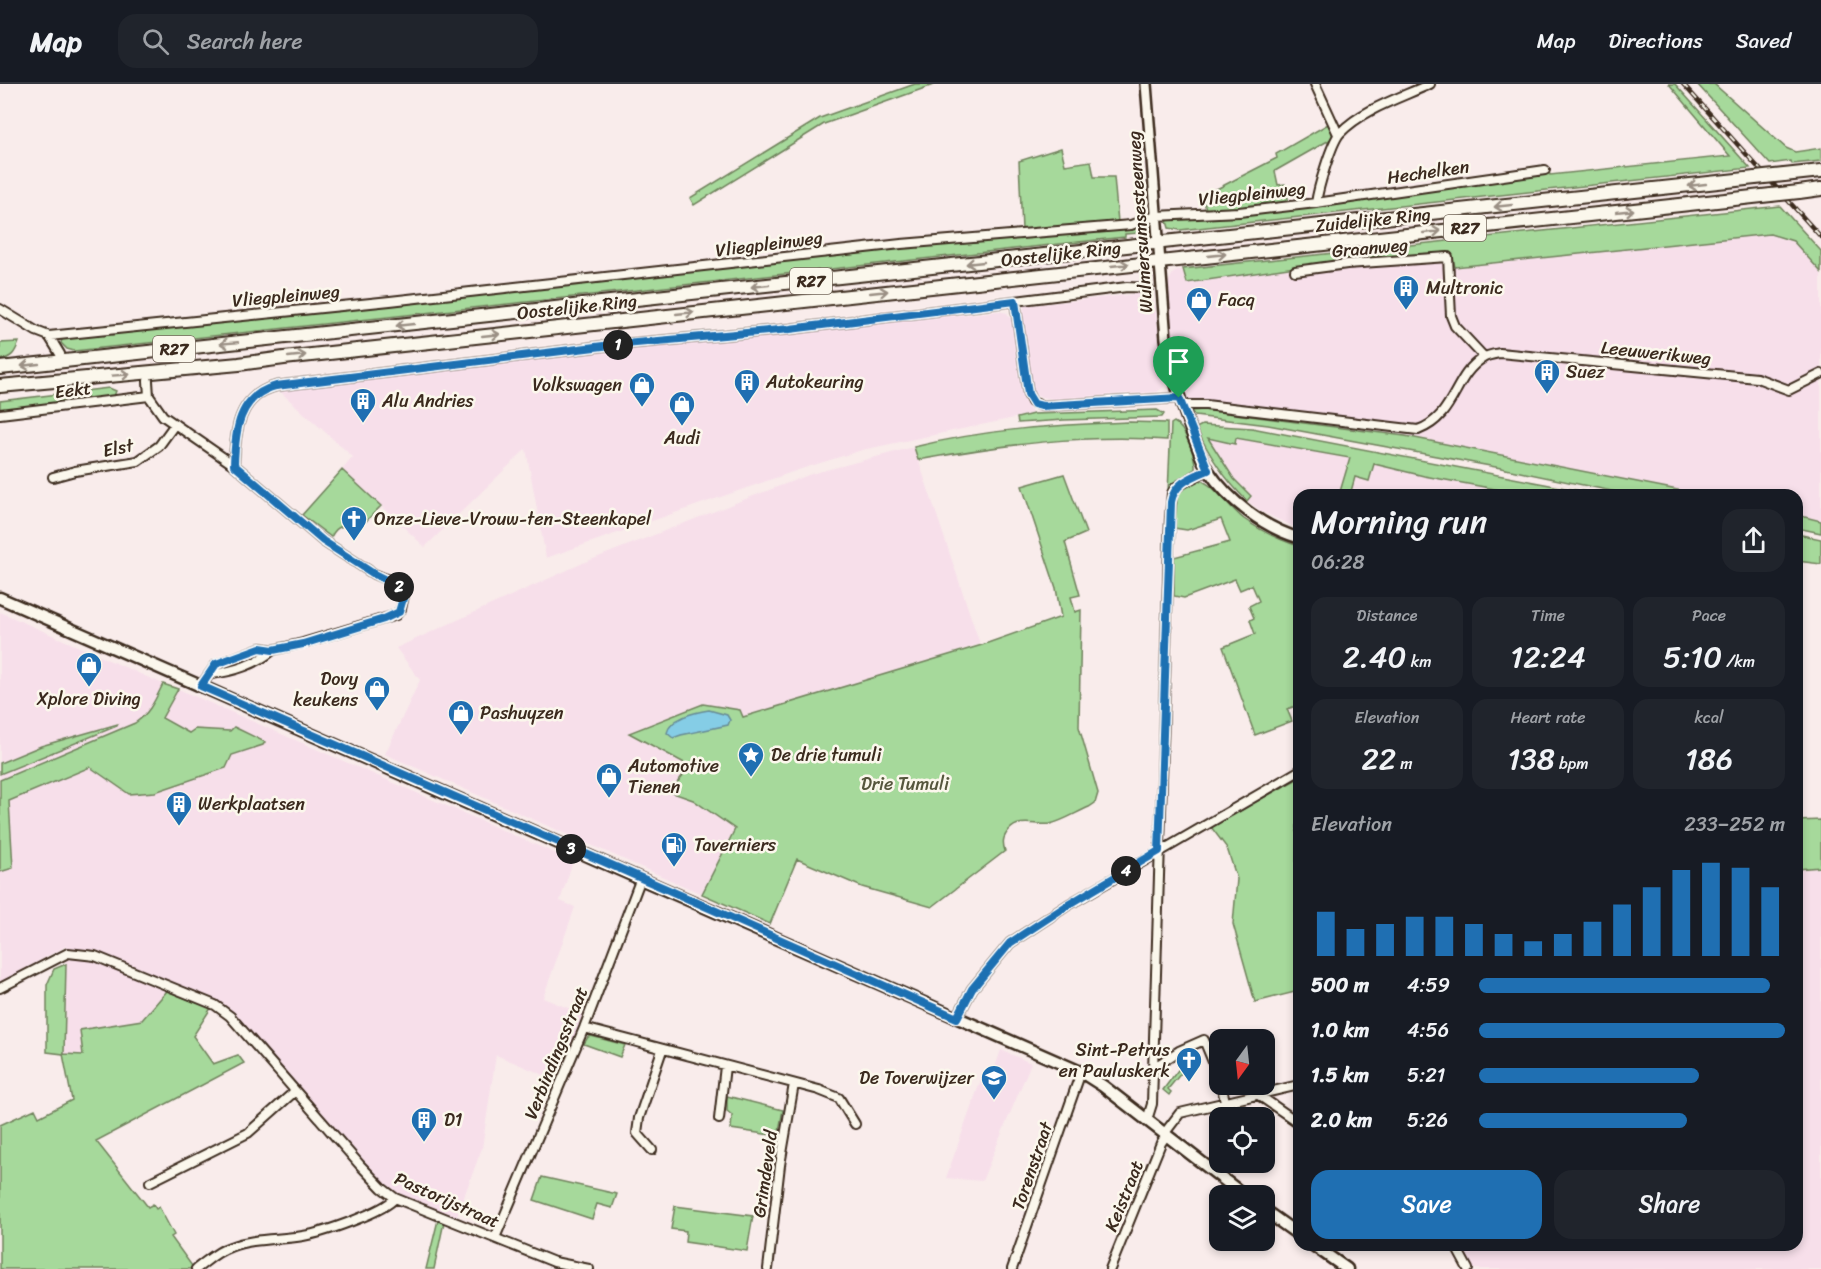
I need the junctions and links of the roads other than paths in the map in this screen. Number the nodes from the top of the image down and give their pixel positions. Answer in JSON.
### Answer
{"nodes":[{"id":1,"x":1146,"y":84,"type":"edge"},
{"id":2,"x":1316,"y":84,"type":"edge"},
{"id":3,"x":1430,"y":84,"type":"edge"},
{"id":4,"x":1338,"y":134,"type":"junction"},
{"id":5,"x":1545,"y":170,"type":"dead end"},
{"id":6,"x":1821,"y":171,"type":"edge"},
{"id":7,"x":1821,"y":189,"type":"edge"},
{"id":8,"x":1316,"y":204,"type":"junction"},
{"id":9,"x":1156,"y":216,"type":"junction"},
{"id":10,"x":1159,"y":243,"type":"junction"},
{"id":11,"x":1159,"y":262,"type":"junction"},
{"id":12,"x":1295,"y":271,"type":"dead end"},
{"id":13,"x":1148,"y":288,"type":"dead end"},
{"id":14,"x":1015,"y":301,"type":"junction"},
{"id":15,"x":0,"y":309,"type":"edge"},
{"id":16,"x":49,"y":336,"type":"junction"},
{"id":17,"x":60,"y":354,"type":"dead end"},
{"id":18,"x":1484,"y":357,"type":"junction"},
{"id":19,"x":0,"y":368,"type":"edge"},
{"id":20,"x":1821,"y":374,"type":"edge"},
{"id":21,"x":148,"y":381,"type":"dead end"},
{"id":22,"x":0,"y":386,"type":"edge"},
{"id":23,"x":149,"y":396,"type":"junction"},
{"id":24,"x":1180,"y":401,"type":"junction"},
{"id":25,"x":0,"y":414,"type":"edge"},
{"id":26,"x":175,"y":424,"type":"junction"},
{"id":27,"x":234,"y":465,"type":"junction"},
{"id":28,"x":1208,"y":470,"type":"junction"},
{"id":29,"x":53,"y":477,"type":"dead end"},
{"id":30,"x":1293,"y":535,"type":"edge"},
{"id":31,"x":0,"y":598,"type":"edge"},
{"id":32,"x":201,"y":686,"type":"junction"},
{"id":33,"x":1293,"y":774,"type":"edge"},
{"id":34,"x":1159,"y":851,"type":"junction"},
{"id":35,"x":641,"y":878,"type":"junction"},
{"id":36,"x":0,"y":988,"type":"edge"},
{"id":37,"x":957,"y":1018,"type":"junction"},
{"id":38,"x":584,"y":1028,"type":"junction"},
{"id":39,"x":662,"y":1050,"type":"junction"},
{"id":40,"x":1209,"y":1052,"type":"edge"},
{"id":41,"x":725,"y":1066,"type":"junction"},
{"id":42,"x":1153,"y":1068,"type":"junction"},
{"id":43,"x":1081,"y":1072,"type":"junction"},
{"id":44,"x":794,"y":1083,"type":"junction"},
{"id":45,"x":1293,"y":1085,"type":"edge"},
{"id":46,"x":1275,"y":1090,"type":"edge"},
{"id":47,"x":294,"y":1092,"type":"junction"},
{"id":48,"x":1224,"y":1095,"type":"edge"},
{"id":49,"x":1252,"y":1095,"type":"edge"},
{"id":50,"x":1258,"y":1095,"type":"edge"},
{"id":51,"x":1225,"y":1101,"type":"junction"},
{"id":52,"x":719,"y":1119,"type":"dead end"},
{"id":53,"x":1293,"y":1119,"type":"edge"},
{"id":54,"x":1147,"y":1120,"type":"junction"},
{"id":55,"x":855,"y":1124,"type":"dead end"},
{"id":56,"x":1165,"y":1135,"type":"junction"},
{"id":57,"x":652,"y":1150,"type":"dead end"},
{"id":58,"x":150,"y":1182,"type":"dead end"},
{"id":59,"x":1231,"y":1185,"type":"edge"},
{"id":60,"x":395,"y":1198,"type":"junction"},
{"id":61,"x":1275,"y":1218,"type":"edge"},
{"id":62,"x":1293,"y":1231,"type":"edge"},
{"id":63,"x":495,"y":1238,"type":"junction"},
{"id":64,"x":1322,"y":1251,"type":"edge"},
{"id":65,"x":1458,"y":1251,"type":"edge"},
{"id":66,"x":196,"y":1269,"type":"edge"},
{"id":67,"x":589,"y":1269,"type":"edge"},
{"id":68,"x":768,"y":1269,"type":"edge"},
{"id":69,"x":1012,"y":1269,"type":"edge"},
{"id":70,"x":1110,"y":1269,"type":"edge"},
{"id":71,"x":1347,"y":1269,"type":"edge"},
{"id":72,"x":1468,"y":1269,"type":"edge"}],
"edges":[{"from":1,"to":9,"type":"street","name":"Wulmersumsesteenweg"},
{"from":2,"to":4,"type":"street"},
{"from":3,"to":4,"type":"street"},
{"from":4,"to":8,"type":"street","name":"Vliegpleinweg"},
{"from":5,"to":8,"type":"street","name":"Hechelken"},
{"from":6,"to":10,"type":"highway","name":"Zuidelijke Ring","number":"R27","one_way":true,"bridge":true},
{"from":11,"to":7,"type":"highway","name":"Zuidelijke Ring","number":"R27","one_way":true,"bridge":true},
{"from":8,"to":9,"type":"street","name":"Vliegpleinweg"},
{"from":9,"to":10,"type":"street","name":"Wulmersumsesteenweg"},
{"from":9,"to":16,"type":"street","name":"Vliegpleinweg"},
{"from":10,"to":11,"type":"street","name":"Wulmersumsesteenweg"},
{"from":10,"to":19,"type":"highway","name":"Oostelijke Ring","number":"R27","one_way":true},
{"from":22,"to":11,"type":"highway","name":"Oostelijke Ring","number":"R27","one_way":true},
{"from":11,"to":24,"type":"street","name":"Wulmersumsesteenweg"},
{"from":12,"to":18,"type":"street","name":"Graanweg"},
{"from":13,"to":14,"type":"street"},
{"from":14,"to":24,"type":"street"},
{"from":14,"to":27,"type":"street"},
{"from":15,"to":16,"type":"street"},
{"from":16,"to":17,"type":"street"},
{"from":18,"to":20,"type":"street","name":"Leeuwerikweg"},
{"from":18,"to":24,"type":"street"},
{"from":21,"to":23,"type":"street"},
{"from":23,"to":25,"type":"street","name":"Eekt"},
{"from":23,"to":26,"type":"street"},
{"from":24,"to":28,"type":"street","name":"Wulmersumsesteenweg"},
{"from":26,"to":27,"type":"street"},
{"from":26,"to":29,"type":"street","name":"Elst"},
{"from":27,"to":32,"type":"street"},
{"from":28,"to":30,"type":"street","name":"Wulmersumsesteenweg"},
{"from":28,"to":34,"type":"street"},
{"from":31,"to":32,"type":"main road"},
{"from":32,"to":35,"type":"main road"},
{"from":33,"to":34,"type":"street"},
{"from":34,"to":37,"type":"street"},
{"from":34,"to":42,"type":"street"},
{"from":35,"to":37,"type":"main road"},
{"from":35,"to":38,"type":"street","name":"Verbindingsstraat"},
{"from":36,"to":47,"type":"street","name":"Pastorijstraat"},
{"from":37,"to":43,"type":"main road"},
{"from":38,"to":39,"type":"street"},
{"from":38,"to":63,"type":"street","name":"Verbindingsstraat"},
{"from":39,"to":41,"type":"street"},
{"from":39,"to":57,"type":"street"},
{"from":40,"to":42,"type":"street"},
{"from":41,"to":44,"type":"street"},
{"from":41,"to":52,"type":"street"},
{"from":42,"to":54,"type":"street"},
{"from":43,"to":54,"type":"main road"},
{"from":43,"to":69,"type":"street","name":"Torenstraat"},
{"from":44,"to":55,"type":"street"},
{"from":44,"to":68,"type":"street","name":"Grimdeveld"},
{"from":45,"to":46,"type":"street","name":"Keistraat"},
{"from":47,"to":58,"type":"street"},
{"from":47,"to":60,"type":"street","name":"Pastorijstraat"},
{"from":48,"to":51,"type":"street"},
{"from":49,"to":51,"type":"street","name":"Keistraat"},
{"from":50,"to":53,"type":"street"},
{"from":51,"to":56,"type":"street","name":"Keistraat"},
{"from":54,"to":56,"type":"main road"},
{"from":56,"to":59,"type":"main road"},
{"from":56,"to":70,"type":"street","name":"Keistraat"},
{"from":60,"to":63,"type":"street","name":"Pastorijstraat"},
{"from":60,"to":66,"type":"street"},
{"from":61,"to":62,"type":"main road"},
{"from":63,"to":67,"type":"street","name":"Pastorijstraat"},
{"from":64,"to":71,"type":"main road"},
{"from":65,"to":72,"type":"street"}]}
